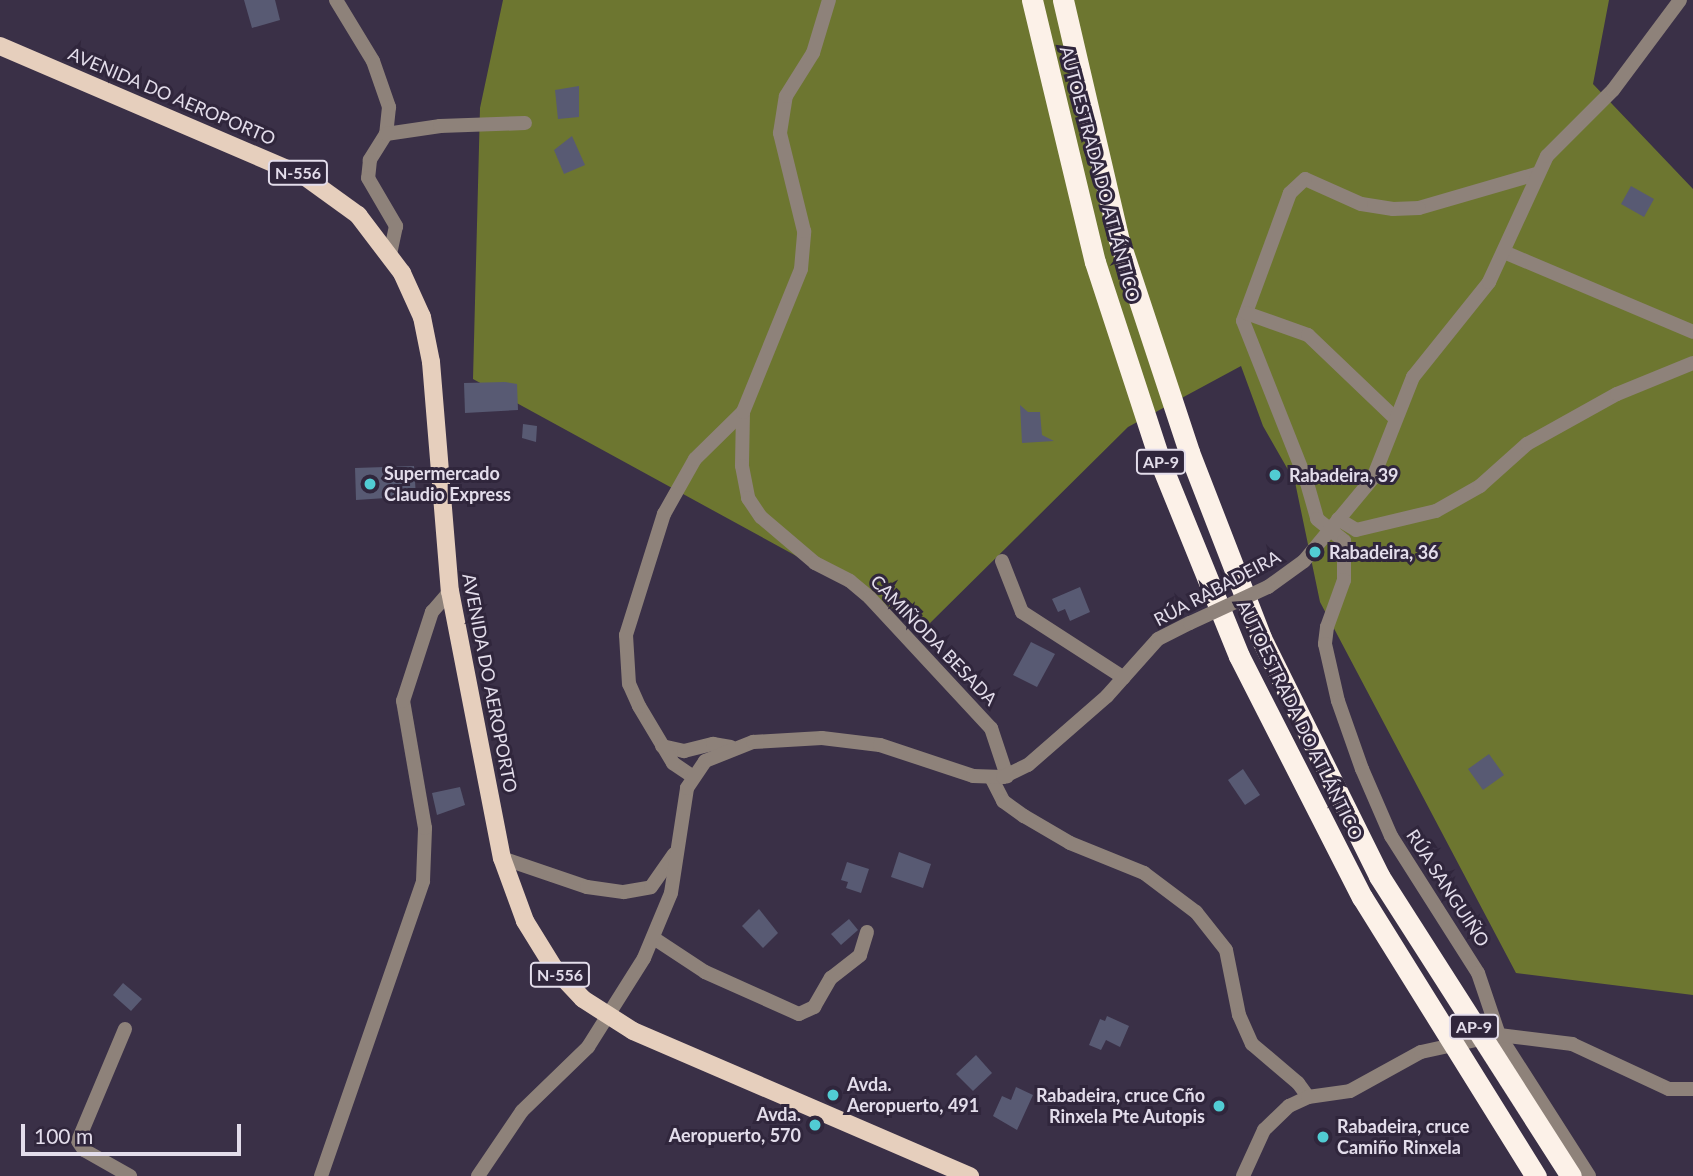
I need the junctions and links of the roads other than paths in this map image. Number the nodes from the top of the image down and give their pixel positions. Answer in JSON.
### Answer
{"nodes":[{"id":1,"x":336,"y":0,"type":"edge"},
{"id":2,"x":829,"y":0,"type":"edge"},
{"id":3,"x":1032,"y":0,"type":"edge"},
{"id":4,"x":1063,"y":0,"type":"edge"},
{"id":5,"x":1679,"y":0,"type":"edge"},
{"id":6,"x":0,"y":46,"type":"edge"},
{"id":7,"x":525,"y":123,"type":"dead end"},
{"id":8,"x":386,"y":134,"type":"junction"},
{"id":9,"x":1536,"y":174,"type":"junction"},
{"id":10,"x":1504,"y":252,"type":"junction"},
{"id":11,"x":390,"y":254,"type":"junction"},
{"id":12,"x":1246,"y":313,"type":"junction"},
{"id":13,"x":1693,"y":332,"type":"edge"},
{"id":14,"x":1693,"y":363,"type":"edge"},
{"id":15,"x":743,"y":412,"type":"junction"},
{"id":16,"x":1395,"y":418,"type":"junction"},
{"id":17,"x":1334,"y":525,"type":"junction"},
{"id":18,"x":1002,"y":561,"type":"dead end"},
{"id":19,"x":450,"y":591,"type":"junction"},
{"id":20,"x":1124,"y":678,"type":"junction"},
{"id":21,"x":662,"y":746,"type":"junction"},
{"id":22,"x":732,"y":747,"type":"junction"},
{"id":23,"x":692,"y":776,"type":"junction"},
{"id":24,"x":999,"y":777,"type":"junction"},
{"id":25,"x":677,"y":850,"type":"junction"},
{"id":26,"x":502,"y":858,"type":"junction"},
{"id":27,"x":867,"y":932,"type":"dead end"},
{"id":28,"x":654,"y":939,"type":"junction"},
{"id":29,"x":609,"y":1017,"type":"junction"},
{"id":30,"x":125,"y":1029,"type":"dead end"},
{"id":31,"x":1499,"y":1035,"type":"junction"},
{"id":32,"x":1693,"y":1088,"type":"edge"},
{"id":33,"x":1308,"y":1097,"type":"junction"},
{"id":34,"x":484,"y":1174,"type":"edge"},
{"id":35,"x":130,"y":1176,"type":"edge"},
{"id":36,"x":321,"y":1176,"type":"edge"},
{"id":37,"x":970,"y":1176,"type":"edge"},
{"id":38,"x":1243,"y":1176,"type":"edge"},
{"id":39,"x":1536,"y":1176,"type":"edge"},
{"id":40,"x":1571,"y":1176,"type":"edge"},
{"id":41,"x":1589,"y":1176,"type":"edge"}],
"edges":[{"from":1,"to":8,"type":"street"},
{"from":2,"to":15,"type":"street"},
{"from":3,"to":39,"type":"highway","name":"AUTOESTRADA DO ATLÁNTICO","number":"AP-9","bridge":true},
{"from":4,"to":40,"type":"highway","name":"AUTOESTRADA DO ATLÁNTICO","number":"AP-9","bridge":true},
{"from":5,"to":9,"type":"street","name":"RÚA RABADEIRA"},
{"from":6,"to":11,"type":"main road","name":"AVENIDA DO AEROPORTO","number":"N-556"},
{"from":7,"to":8,"type":"street"},
{"from":8,"to":11,"type":"street"},
{"from":9,"to":10,"type":"street","name":"RÚA RABADEIRA"},
{"from":9,"to":12,"type":"street"},
{"from":10,"to":13,"type":"street"},
{"from":10,"to":16,"type":"street","name":"RÚA RABADEIRA"},
{"from":11,"to":19,"type":"main road","name":"AVENIDA DO AEROPORTO","number":"N-556"},
{"from":12,"to":16,"type":"street"},
{"from":12,"to":17,"type":"street","name":"RÚA SANGUIÑO"},
{"from":14,"to":17,"type":"street"},
{"from":15,"to":21,"type":"street"},
{"from":15,"to":24,"type":"street","name":"CAMIÑODA BESADA"},
{"from":16,"to":17,"type":"street","name":"RÚA RABADEIRA"},
{"from":17,"to":20,"type":"street","name":"RÚA RABADEIRA","bridge":true},
{"from":17,"to":31,"type":"street","name":"RÚA SANGUIÑO"},
{"from":18,"to":20,"type":"street"},
{"from":19,"to":26,"type":"main road","name":"AVENIDA DO AEROPORTO","number":"N-556"},
{"from":19,"to":36,"type":"street"},
{"from":20,"to":24,"type":"street","name":"RÚA RABADEIRA"},
{"from":21,"to":22,"type":"street"},
{"from":21,"to":23,"type":"street"},
{"from":22,"to":23,"type":"street"},
{"from":22,"to":24,"type":"street"},
{"from":23,"to":25,"type":"street"},
{"from":24,"to":33,"type":"street","name":"CAMIÑODA BESADA"},
{"from":25,"to":26,"type":"street"},
{"from":25,"to":28,"type":"street"},
{"from":26,"to":29,"type":"main road","name":"AVENIDA DO AEROPORTO","number":"N-556"},
{"from":27,"to":28,"type":"street"},
{"from":28,"to":29,"type":"street"},
{"from":29,"to":34,"type":"street"},
{"from":29,"to":37,"type":"main road","name":"AVENIDA DO AEROPORTO","number":"N-556"},
{"from":30,"to":35,"type":"street"},
{"from":31,"to":32,"type":"street"},
{"from":31,"to":33,"type":"street"},
{"from":31,"to":41,"type":"street","name":"RÚA SANGUIÑO"},
{"from":33,"to":38,"type":"street"}]}
